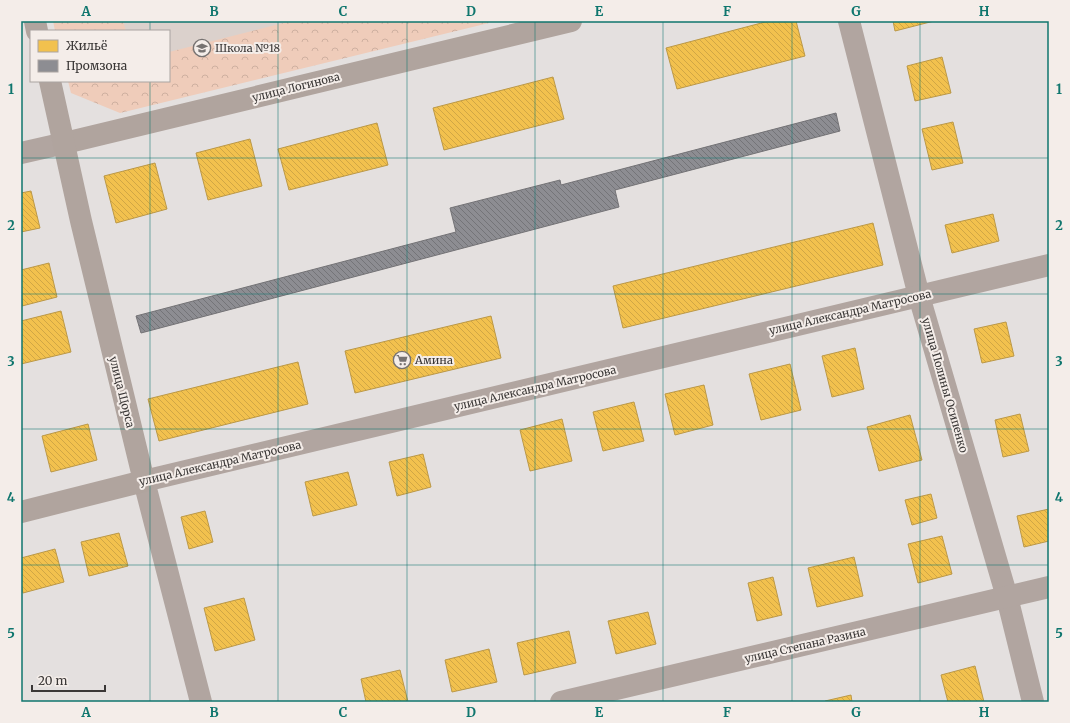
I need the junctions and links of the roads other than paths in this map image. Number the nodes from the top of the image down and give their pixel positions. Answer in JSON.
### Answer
{"nodes":[{"id":1,"x":571,"y":21,"type":"edge"},
{"id":2,"x":849,"y":21,"type":"edge"},
{"id":3,"x":50,"y":82,"type":"edge"},
{"id":4,"x":65,"y":143,"type":"junction"},
{"id":5,"x":21,"y":153,"type":"edge"},
{"id":6,"x":1049,"y":265,"type":"edge"},
{"id":7,"x":919,"y":296,"type":"junction"},
{"id":8,"x":144,"y":481,"type":"junction"},
{"id":9,"x":21,"y":512,"type":"edge"},
{"id":10,"x":1049,"y":588,"type":"edge"},
{"id":11,"x":1007,"y":597,"type":"junction"},
{"id":12,"x":201,"y":702,"type":"edge"},
{"id":13,"x":561,"y":702,"type":"edge"},
{"id":14,"x":1033,"y":702,"type":"edge"}],
"edges":[{"from":1,"to":4,"type":"street","name":"улица Логинова"},
{"from":2,"to":7,"type":"street","name":"улица Полины Осипенко"},
{"from":3,"to":4,"type":"street","name":"улица Щорса"},
{"from":4,"to":5,"type":"street","name":"улица Логинова"},
{"from":4,"to":8,"type":"street","name":"улица Щорса"},
{"from":6,"to":7,"type":"street","name":"улица Александра Матросова"},
{"from":7,"to":8,"type":"street","name":"улица Александра Матросова"},
{"from":7,"to":11,"type":"street","name":"улица Полины Осипенко"},
{"from":8,"to":9,"type":"street","name":"улица Александра Матросова"},
{"from":8,"to":12,"type":"street","name":"улица Щорса"},
{"from":10,"to":11,"type":"street","name":"улица Степана Разина"},
{"from":11,"to":13,"type":"street","name":"улица Степана Разина"},
{"from":11,"to":14,"type":"street","name":"улица Полины Осипенко"}]}
